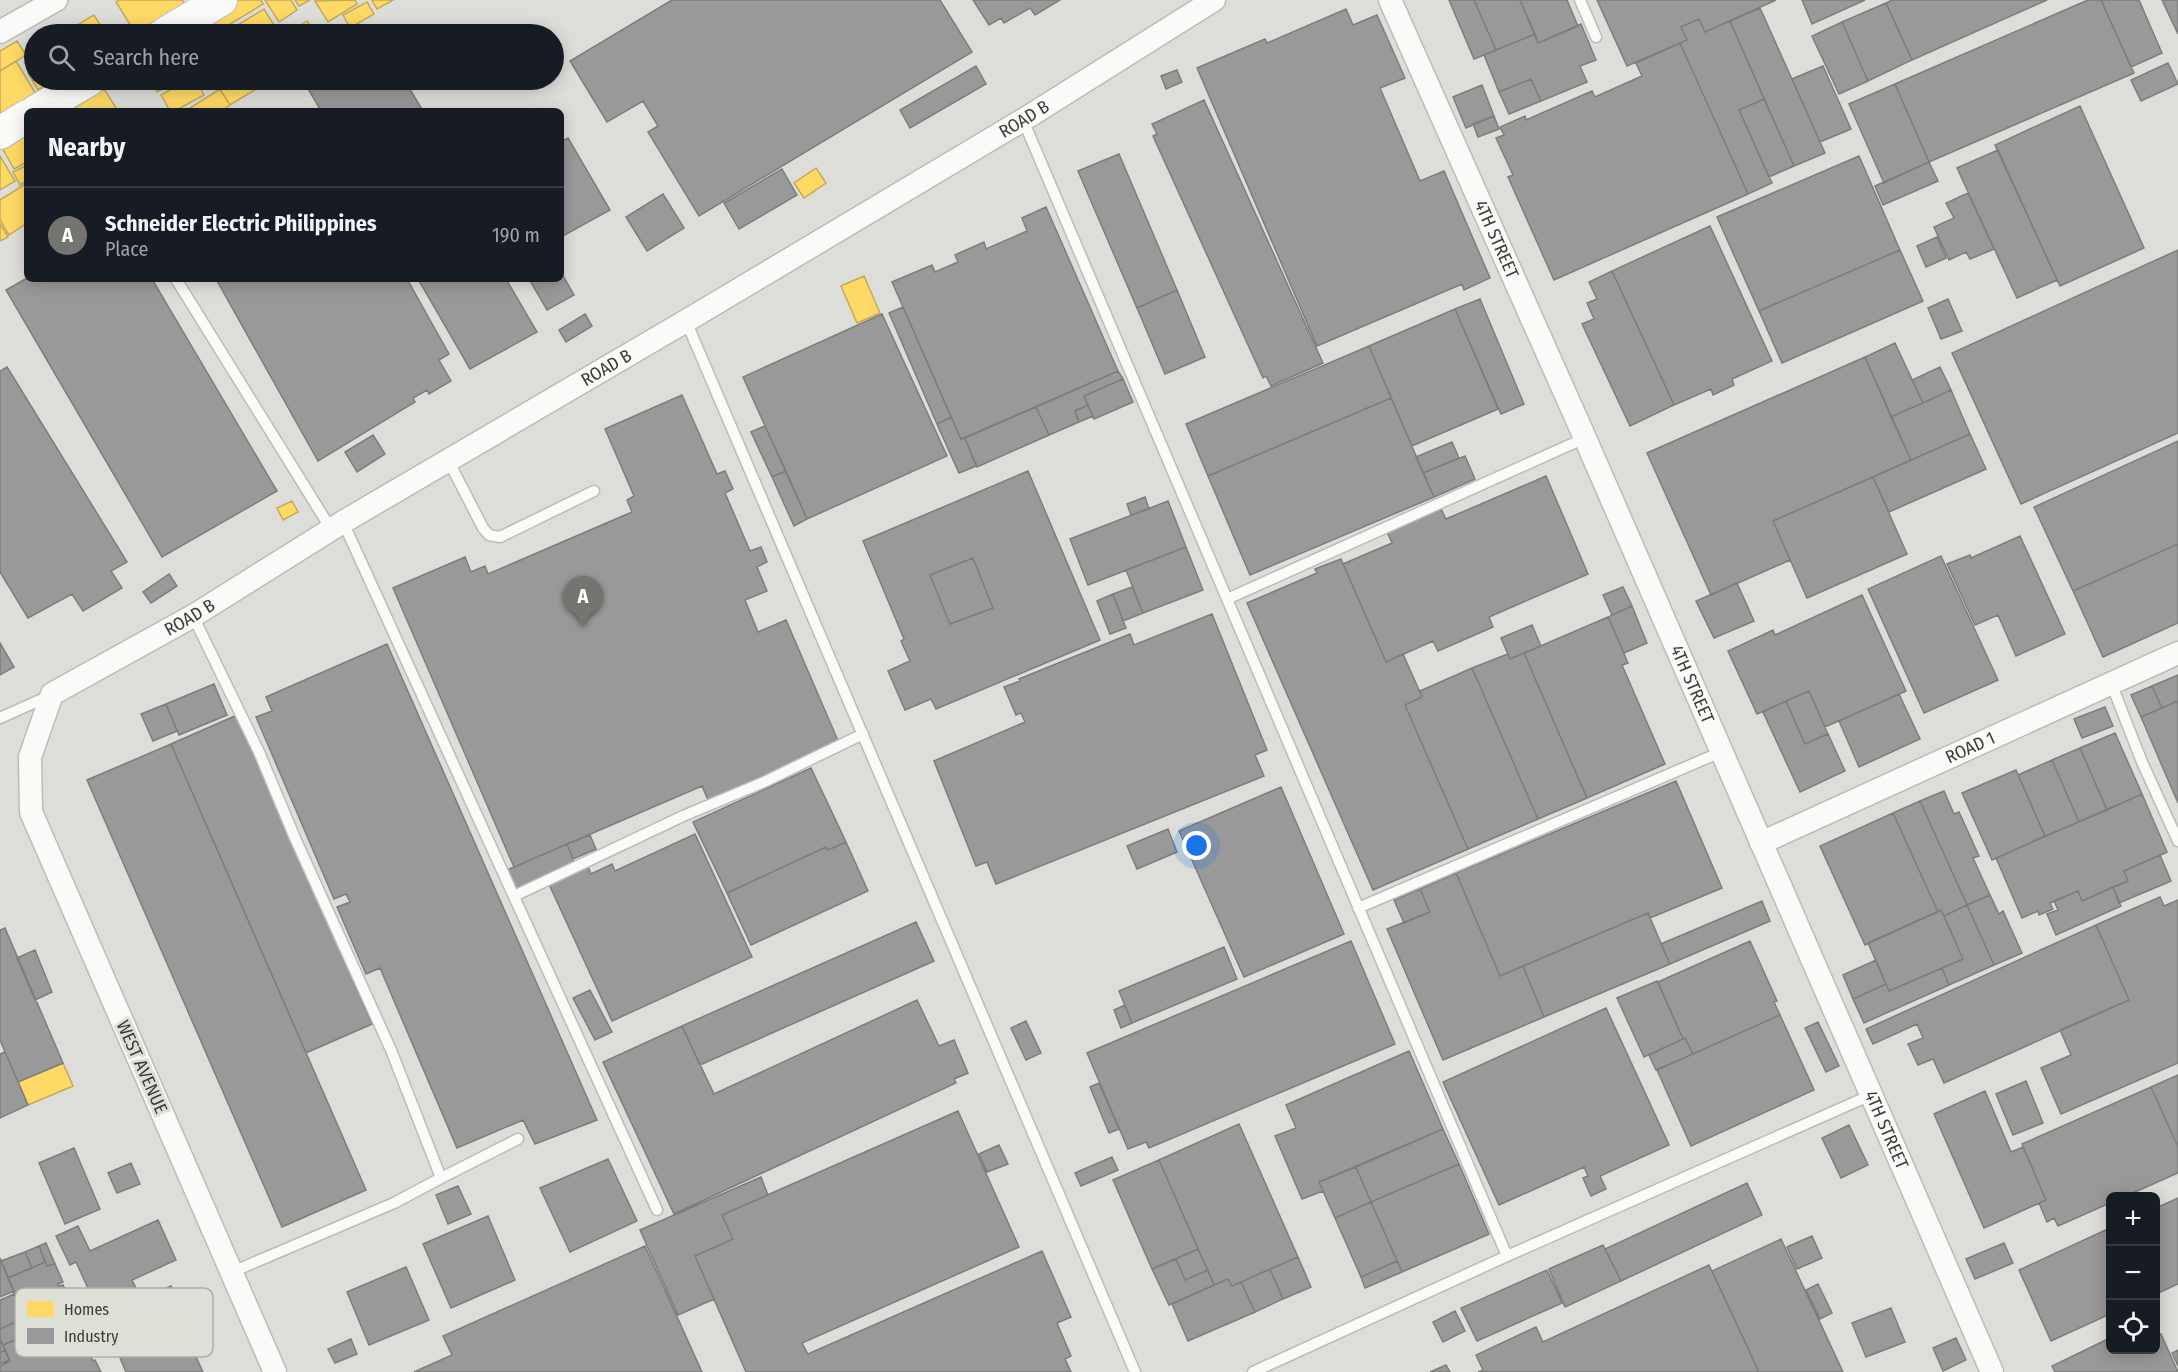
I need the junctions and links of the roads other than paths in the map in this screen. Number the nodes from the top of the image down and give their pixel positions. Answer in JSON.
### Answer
{"nodes":[{"id":1,"x":56,"y":0,"type":"edge"},
{"id":2,"x":221,"y":0,"type":"edge"},
{"id":3,"x":1214,"y":0,"type":"edge"},
{"id":4,"x":1390,"y":0,"type":"edge"},
{"id":5,"x":1581,"y":0,"type":"edge"},
{"id":6,"x":181,"y":24,"type":"edge"},
{"id":7,"x":0,"y":32,"type":"edge"},
{"id":8,"x":1596,"y":37,"type":"dead end"},
{"id":9,"x":72,"y":90,"type":"edge"},
{"id":10,"x":41,"y":108,"type":"edge"},
{"id":11,"x":24,"y":118,"type":"edge"},
{"id":12,"x":1023,"y":120,"type":"junction"},
{"id":13,"x":0,"y":133,"type":"edge"},
{"id":14,"x":178,"y":282,"type":"edge"},
{"id":15,"x":686,"y":321,"type":"junction"},
{"id":16,"x":1585,"y":438,"type":"junction"},
{"id":17,"x":448,"y":460,"type":"junction"},
{"id":18,"x":594,"y":491,"type":"dead end"},
{"id":19,"x":337,"y":526,"type":"junction"},
{"id":20,"x":1227,"y":599,"type":"junction"},
{"id":21,"x":193,"y":616,"type":"junction"},
{"id":22,"x":2178,"y":653,"type":"edge"},
{"id":23,"x":2111,"y":683,"type":"junction"},
{"id":24,"x":52,"y":694,"type":"junction"},
{"id":25,"x":0,"y":718,"type":"edge"},
{"id":26,"x":863,"y":734,"type":"junction"},
{"id":27,"x":1721,"y":752,"type":"junction"},
{"id":28,"x":2178,"y":841,"type":"edge"},
{"id":29,"x":1761,"y":843,"type":"junction"},
{"id":30,"x":514,"y":896,"type":"junction"},
{"id":31,"x":1358,"y":908,"type":"junction"},
{"id":32,"x":1871,"y":1095,"type":"junction"},
{"id":33,"x":518,"y":1139,"type":"dead end"},
{"id":34,"x":441,"y":1178,"type":"junction"},
{"id":35,"x":657,"y":1209,"type":"dead end"},
{"id":36,"x":1507,"y":1256,"type":"junction"},
{"id":37,"x":232,"y":1272,"type":"junction"},
{"id":38,"x":275,"y":1372,"type":"edge"},
{"id":39,"x":1135,"y":1372,"type":"edge"},
{"id":40,"x":1253,"y":1372,"type":"edge"},
{"id":41,"x":1992,"y":1372,"type":"edge"}],
"edges":[{"from":1,"to":7,"type":"street"},
{"from":2,"to":6,"type":"street"},
{"from":3,"to":12,"type":"street","name":"ROAD B"},
{"from":4,"to":16,"type":"street","name":"4TH STREET"},
{"from":5,"to":8,"type":"lane"},
{"from":9,"to":10,"type":"street"},
{"from":11,"to":13,"type":"street"},
{"from":12,"to":15,"type":"street","name":"ROAD B"},
{"from":12,"to":20,"type":"lane"},
{"from":14,"to":19,"type":"lane"},
{"from":15,"to":17,"type":"street","name":"ROAD B"},
{"from":15,"to":26,"type":"lane"},
{"from":16,"to":20,"type":"lane"},
{"from":16,"to":27,"type":"street","name":"4TH STREET"},
{"from":17,"to":18,"type":"lane"},
{"from":17,"to":19,"type":"street","name":"ROAD B"},
{"from":19,"to":21,"type":"street","name":"ROAD B"},
{"from":19,"to":30,"type":"lane"},
{"from":20,"to":31,"type":"lane"},
{"from":21,"to":24,"type":"street","name":"ROAD B"},
{"from":21,"to":34,"type":"lane"},
{"from":22,"to":23,"type":"street","name":"ROAD 1"},
{"from":23,"to":28,"type":"lane"},
{"from":23,"to":29,"type":"street","name":"ROAD 1"},
{"from":24,"to":25,"type":"lane"},
{"from":24,"to":37,"type":"street","name":"WEST AVENUE"},
{"from":26,"to":30,"type":"lane"},
{"from":26,"to":39,"type":"lane"},
{"from":27,"to":29,"type":"street","name":"4TH STREET"},
{"from":27,"to":31,"type":"lane"},
{"from":29,"to":32,"type":"street","name":"4TH STREET"},
{"from":30,"to":35,"type":"lane"},
{"from":31,"to":36,"type":"lane"},
{"from":32,"to":36,"type":"lane"},
{"from":32,"to":41,"type":"street","name":"4TH STREET"},
{"from":33,"to":34,"type":"lane"},
{"from":34,"to":37,"type":"lane"},
{"from":36,"to":40,"type":"lane"},
{"from":37,"to":38,"type":"street","name":"WEST AVENUE"}]}
